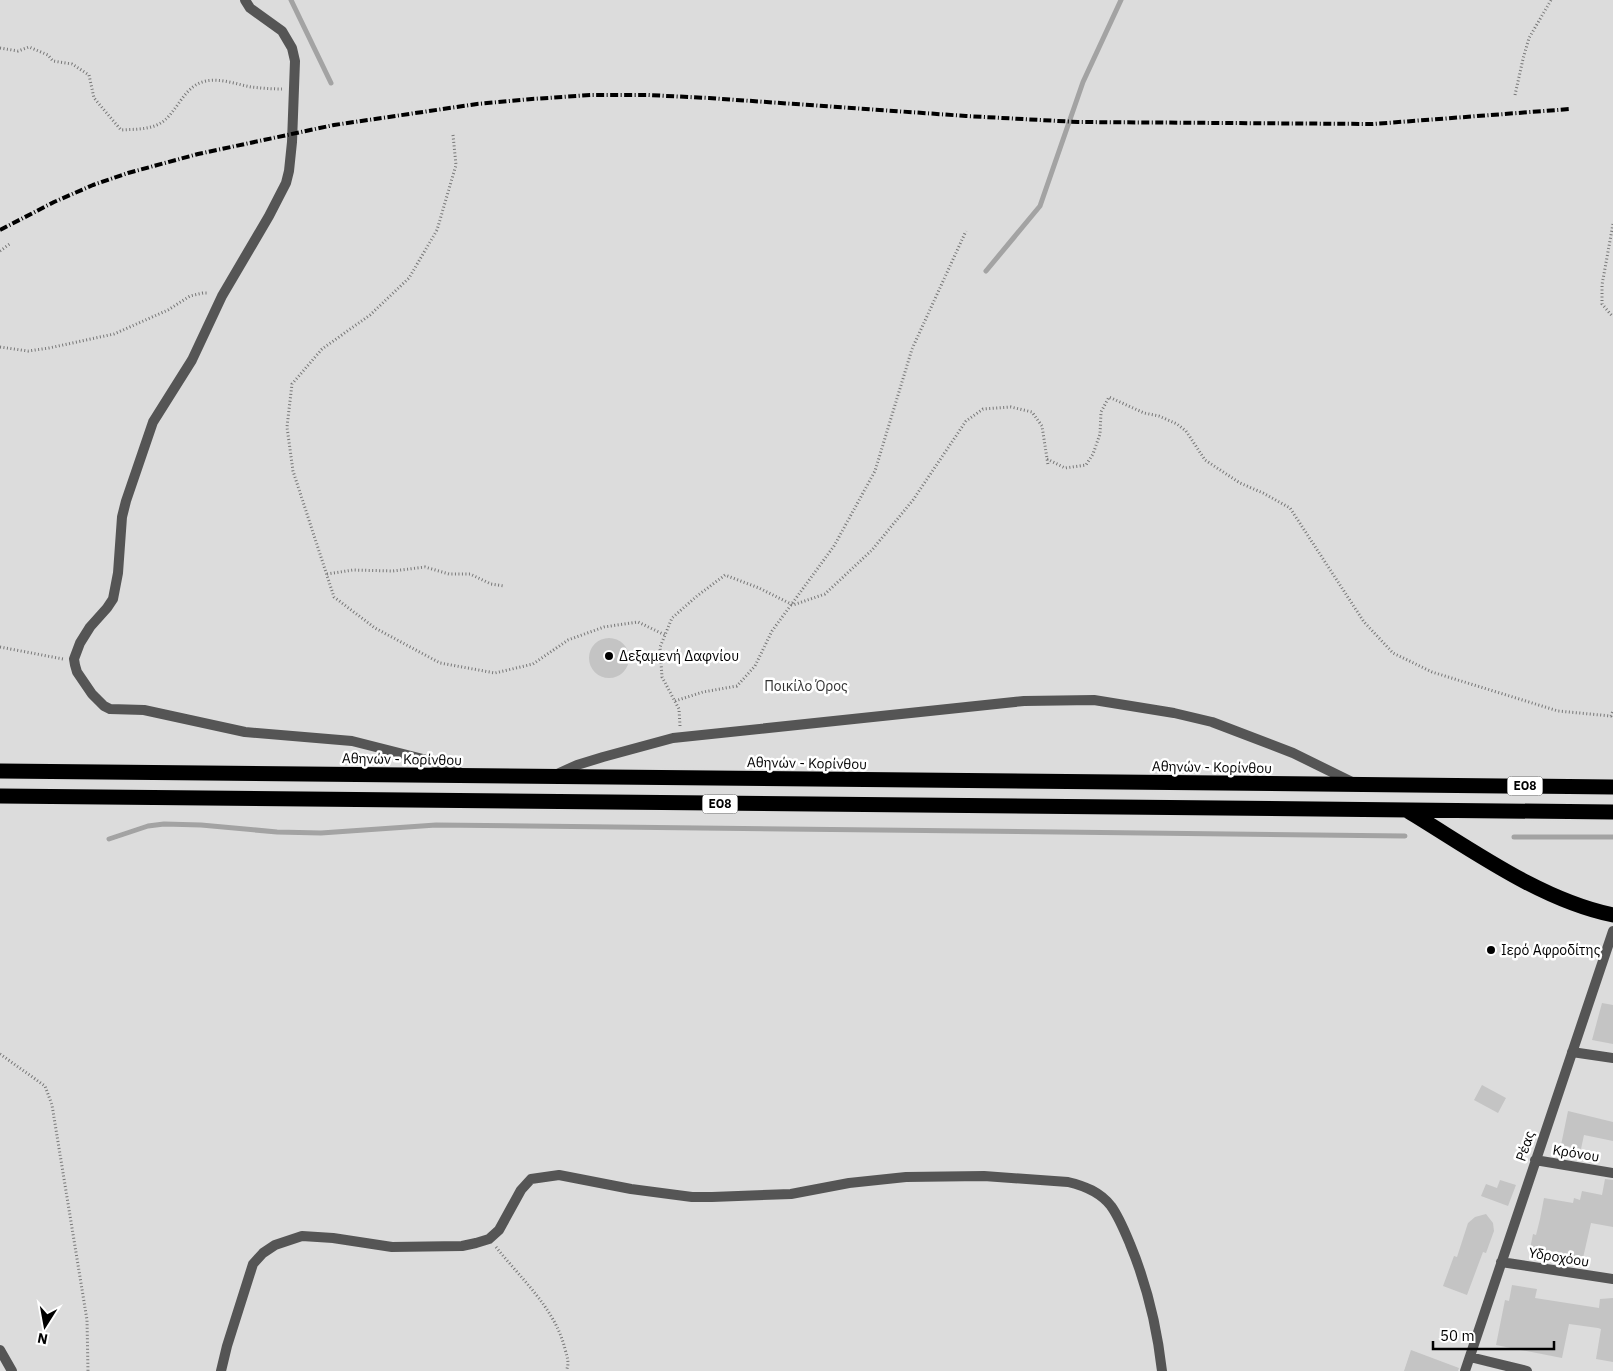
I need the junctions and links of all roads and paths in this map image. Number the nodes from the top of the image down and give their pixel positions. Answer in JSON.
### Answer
{"nodes":[{"id":1,"x":245,"y":0,"type":"edge"},
{"id":2,"x":1551,"y":0,"type":"edge"},
{"id":3,"x":0,"y":48,"type":"edge"},
{"id":4,"x":294,"y":89,"type":"junction"},
{"id":5,"x":1516,"y":95,"type":"dead end"},
{"id":6,"x":452,"y":135,"type":"dead end"},
{"id":7,"x":1613,"y":224,"type":"edge"},
{"id":8,"x":966,"y":231,"type":"dead end"},
{"id":9,"x":11,"y":243,"type":"dead end"},
{"id":10,"x":0,"y":251,"type":"edge"},
{"id":11,"x":222,"y":296,"type":"junction"},
{"id":12,"x":1613,"y":317,"type":"edge"},
{"id":13,"x":0,"y":347,"type":"edge"},
{"id":14,"x":1047,"y":459,"type":"junction"},
{"id":15,"x":1048,"y":465,"type":"dead end"},
{"id":16,"x":327,"y":574,"type":"junction"},
{"id":17,"x":504,"y":586,"type":"dead end"},
{"id":18,"x":792,"y":605,"type":"junction"},
{"id":19,"x":665,"y":635,"type":"junction"},
{"id":20,"x":0,"y":647,"type":"edge"},
{"id":21,"x":74,"y":659,"type":"junction"},
{"id":22,"x":675,"y":701,"type":"junction"},
{"id":23,"x":1613,"y":711,"type":"edge"},
{"id":24,"x":680,"y":737,"type":"junction"},
{"id":25,"x":0,"y":771,"type":"edge"},
{"id":26,"x":471,"y":776,"type":"junction"},
{"id":27,"x":552,"y":777,"type":"junction"},
{"id":28,"x":1358,"y":785,"type":"junction"},
{"id":29,"x":1613,"y":787,"type":"edge"},
{"id":30,"x":0,"y":796,"type":"edge"},
{"id":31,"x":1406,"y":810,"type":"junction"},
{"id":32,"x":1613,"y":812,"type":"edge"},
{"id":33,"x":1613,"y":915,"type":"edge"},
{"id":34,"x":1613,"y":931,"type":"edge"},
{"id":35,"x":1572,"y":1052,"type":"junction"},
{"id":36,"x":0,"y":1054,"type":"edge"},
{"id":37,"x":1613,"y":1058,"type":"edge"},
{"id":38,"x":1535,"y":1160,"type":"junction"},
{"id":39,"x":1613,"y":1173,"type":"edge"},
{"id":40,"x":489,"y":1239,"type":"junction"},
{"id":41,"x":1501,"y":1262,"type":"junction"},
{"id":42,"x":1613,"y":1279,"type":"edge"},
{"id":43,"x":0,"y":1350,"type":"edge"},
{"id":44,"x":1470,"y":1357,"type":"junction"},
{"id":45,"x":12,"y":1371,"type":"edge"},
{"id":46,"x":88,"y":1371,"type":"edge"},
{"id":47,"x":221,"y":1371,"type":"edge"},
{"id":48,"x":566,"y":1371,"type":"edge"},
{"id":49,"x":1162,"y":1371,"type":"edge"},
{"id":50,"x":1465,"y":1371,"type":"edge"},
{"id":51,"x":1527,"y":1371,"type":"edge"}],
"edges":[{"from":1,"to":4,"type":"street"},
{"from":2,"to":5,"type":"path"},
{"from":3,"to":4,"type":"path"},
{"from":4,"to":11,"type":"street"},
{"from":6,"to":16,"type":"path"},
{"from":7,"to":12,"type":"path"},
{"from":8,"to":18,"type":"path"},
{"from":9,"to":10,"type":"path"},
{"from":11,"to":13,"type":"path"},
{"from":11,"to":21,"type":"street"},
{"from":14,"to":15,"type":"path"},
{"from":14,"to":18,"type":"path"},
{"from":14,"to":23,"type":"path"},
{"from":16,"to":17,"type":"path"},
{"from":16,"to":19,"type":"path"},
{"from":18,"to":19,"type":"path"},
{"from":18,"to":22,"type":"path"},
{"from":19,"to":22,"type":"path"},
{"from":20,"to":21,"type":"path"},
{"from":21,"to":26,"type":"street"},
{"from":22,"to":24,"type":"path"},
{"from":24,"to":27,"type":"street"},
{"from":24,"to":28,"type":"street"},
{"from":25,"to":26,"type":"highway","name":"Αθηνών - Κορίνθου","number":"ΕΟ8"},
{"from":26,"to":27,"type":"highway","name":"Αθηνών - Κορίνθου","number":"ΕΟ8"},
{"from":27,"to":28,"type":"highway","name":"Αθηνών - Κορίνθου","number":"ΕΟ8"},
{"from":28,"to":29,"type":"highway","name":"Αθηνών - Κορίνθου","number":"ΕΟ8"},
{"from":30,"to":31,"type":"highway","number":"ΕΟ8"},
{"from":31,"to":32,"type":"highway","number":"ΕΟ8"},
{"from":31,"to":33,"type":"highway"},
{"from":34,"to":35,"type":"street","name":"Ρέας"},
{"from":35,"to":37,"type":"street"},
{"from":35,"to":38,"type":"street","name":"Ρέας"},
{"from":36,"to":46,"type":"path"},
{"from":38,"to":39,"type":"street","name":"Κρόνου"},
{"from":38,"to":41,"type":"street","name":"Ρέας"},
{"from":40,"to":47,"type":"street"},
{"from":40,"to":48,"type":"path"},
{"from":40,"to":49,"type":"street"},
{"from":41,"to":42,"type":"street","name":"Υδροχόου"},
{"from":41,"to":44,"type":"street","name":"Ρέας"},
{"from":43,"to":45,"type":"street"},
{"from":44,"to":50,"type":"street","name":"Ρέας"},
{"from":44,"to":51,"type":"street"}]}
